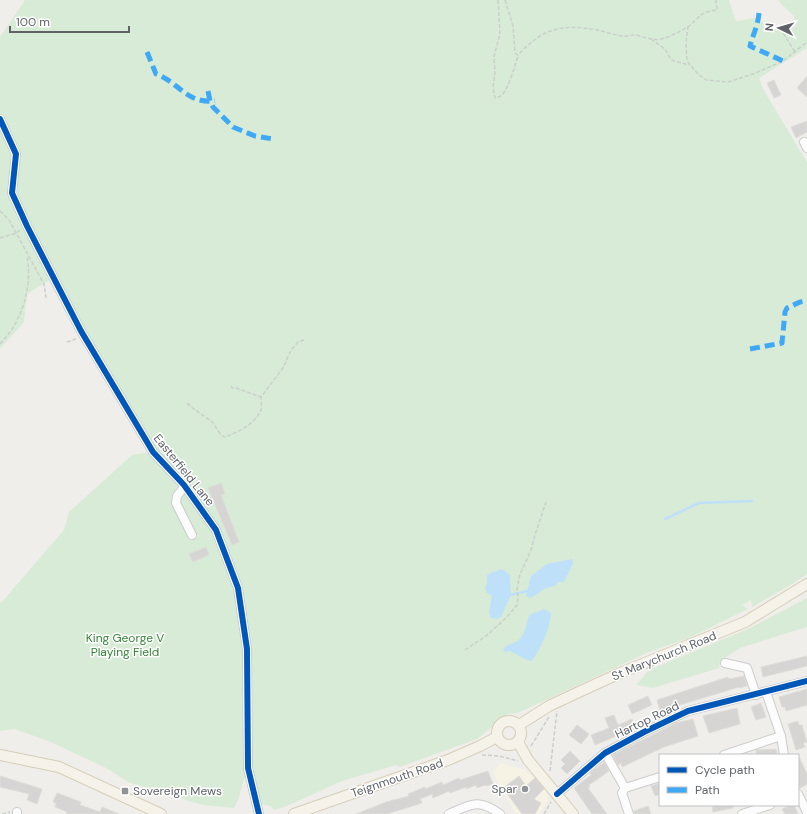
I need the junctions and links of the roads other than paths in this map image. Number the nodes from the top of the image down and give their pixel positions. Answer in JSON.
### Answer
{"nodes":[{"id":1,"x":0,"y":119,"type":"edge"},
{"id":2,"x":186,"y":486,"type":"junction"},
{"id":3,"x":192,"y":535,"type":"dead end"},
{"id":4,"x":807,"y":584,"type":"edge"},
{"id":5,"x":725,"y":662,"type":"dead end"},
{"id":6,"x":807,"y":680,"type":"edge"},
{"id":7,"x":766,"y":692,"type":"junction"},
{"id":8,"x":756,"y":695,"type":"junction"},
{"id":9,"x":519,"y":726,"type":"junction"},
{"id":10,"x":497,"y":736,"type":"junction"},
{"id":11,"x":782,"y":736,"type":"junction"},
{"id":12,"x":518,"y":742,"type":"junction"},
{"id":13,"x":605,"y":753,"type":"junction"},
{"id":14,"x":727,"y":754,"type":"edge"},
{"id":15,"x":784,"y":754,"type":"edge"},
{"id":16,"x":0,"y":755,"type":"edge"},
{"id":17,"x":659,"y":777,"type":"edge"},
{"id":18,"x":626,"y":788,"type":"junction"},
{"id":19,"x":557,"y":794,"type":"junction"},
{"id":20,"x":799,"y":797,"type":"edge"},
{"id":21,"x":767,"y":806,"type":"edge"},
{"id":22,"x":142,"y":810,"type":"edge"},
{"id":23,"x":807,"y":812,"type":"edge"},
{"id":24,"x":161,"y":814,"type":"edge"},
{"id":25,"x":259,"y":814,"type":"edge"},
{"id":26,"x":294,"y":814,"type":"edge"},
{"id":27,"x":449,"y":814,"type":"edge"},
{"id":28,"x":500,"y":814,"type":"edge"},
{"id":29,"x":574,"y":814,"type":"edge"},
{"id":30,"x":628,"y":814,"type":"edge"},
{"id":31,"x":742,"y":814,"type":"edge"}],
"edges":[{"from":1,"to":2,"type":"street","name":"Easterfield Lane"},
{"from":2,"to":3,"type":"street"},
{"from":2,"to":25,"type":"street","name":"Easterfield Lane"},
{"from":4,"to":9,"type":"main road","name":"St Marychurch Road"},
{"from":5,"to":8,"type":"street"},
{"from":6,"to":7,"type":"street","name":"Hartop Road"},
{"from":7,"to":8,"type":"street","name":"Hartop Road"},
{"from":7,"to":11,"type":"street"},
{"from":8,"to":13,"type":"street","name":"Hartop Road"},
{"from":9,"to":10,"type":"main road"},
{"from":9,"to":12,"type":"main road"},
{"from":10,"to":12,"type":"main road"},
{"from":10,"to":26,"type":"main road","name":"Teignmouth Road"},
{"from":11,"to":14,"type":"street"},
{"from":11,"to":15,"type":"street"},
{"from":12,"to":19,"type":"main road"},
{"from":13,"to":18,"type":"street"},
{"from":13,"to":19,"type":"street","name":"Hartop Road"},
{"from":16,"to":22,"type":"main road"},
{"from":17,"to":18,"type":"street"},
{"from":18,"to":30,"type":"street"},
{"from":19,"to":29,"type":"main road"},
{"from":20,"to":23,"type":"street"},
{"from":21,"to":31,"type":"street"},
{"from":22,"to":24,"type":"main road"},
{"from":27,"to":28,"type":"street"}]}
